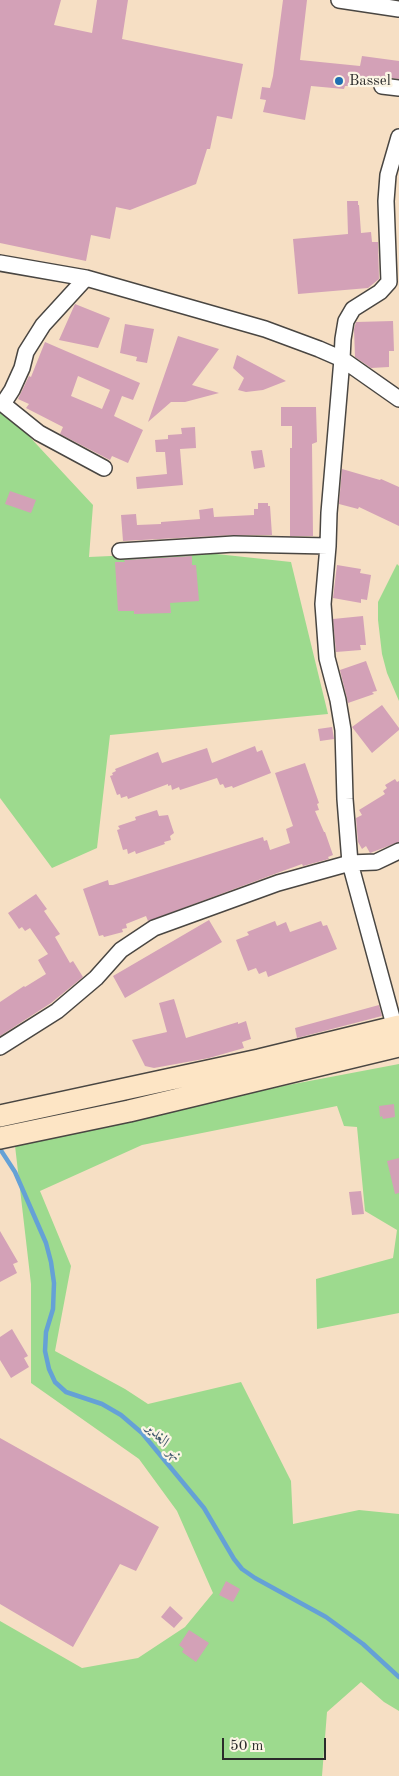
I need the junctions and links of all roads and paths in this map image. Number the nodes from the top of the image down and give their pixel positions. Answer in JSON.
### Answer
{"nodes":[{"id":1,"x":339,"y":0,"type":"edge"},
{"id":2,"x":399,"y":9,"type":"edge"},
{"id":3,"x":382,"y":86,"type":"dead end"},
{"id":4,"x":399,"y":88,"type":"edge"},
{"id":5,"x":399,"y":137,"type":"edge"},
{"id":6,"x":394,"y":257,"type":"edge"},
{"id":7,"x":0,"y":263,"type":"edge"},
{"id":8,"x":86,"y":278,"type":"junction"},
{"id":9,"x":342,"y":359,"type":"junction"},
{"id":10,"x":399,"y":399,"type":"edge"},
{"id":11,"x":1,"y":407,"type":"edge"},
{"id":12,"x":104,"y":468,"type":"dead end"},
{"id":13,"x":328,"y":546,"type":"junction"},
{"id":14,"x":120,"y":551,"type":"dead end"},
{"id":15,"x":399,"y":851,"type":"edge"},
{"id":16,"x":350,"y":863,"type":"junction"},
{"id":17,"x":398,"y":1036,"type":"edge"},
{"id":18,"x":0,"y":1048,"type":"edge"},
{"id":19,"x":0,"y":1116,"type":"edge"},
{"id":20,"x":0,"y":1138,"type":"edge"}],
"edges":[{"from":1,"to":2,"type":"street"},
{"from":3,"to":4,"type":"street"},
{"from":5,"to":6,"type":"street"},
{"from":6,"to":9,"type":"street"},
{"from":7,"to":8,"type":"street"},
{"from":8,"to":9,"type":"street"},
{"from":8,"to":11,"type":"street"},
{"from":9,"to":10,"type":"street"},
{"from":9,"to":13,"type":"street"},
{"from":11,"to":12,"type":"street"},
{"from":13,"to":14,"type":"street"},
{"from":13,"to":16,"type":"street"},
{"from":15,"to":16,"type":"street"},
{"from":16,"to":17,"type":"street"},
{"from":16,"to":18,"type":"street"},
{"from":17,"to":19,"type":"street"},
{"from":17,"to":20,"type":"street"}]}
